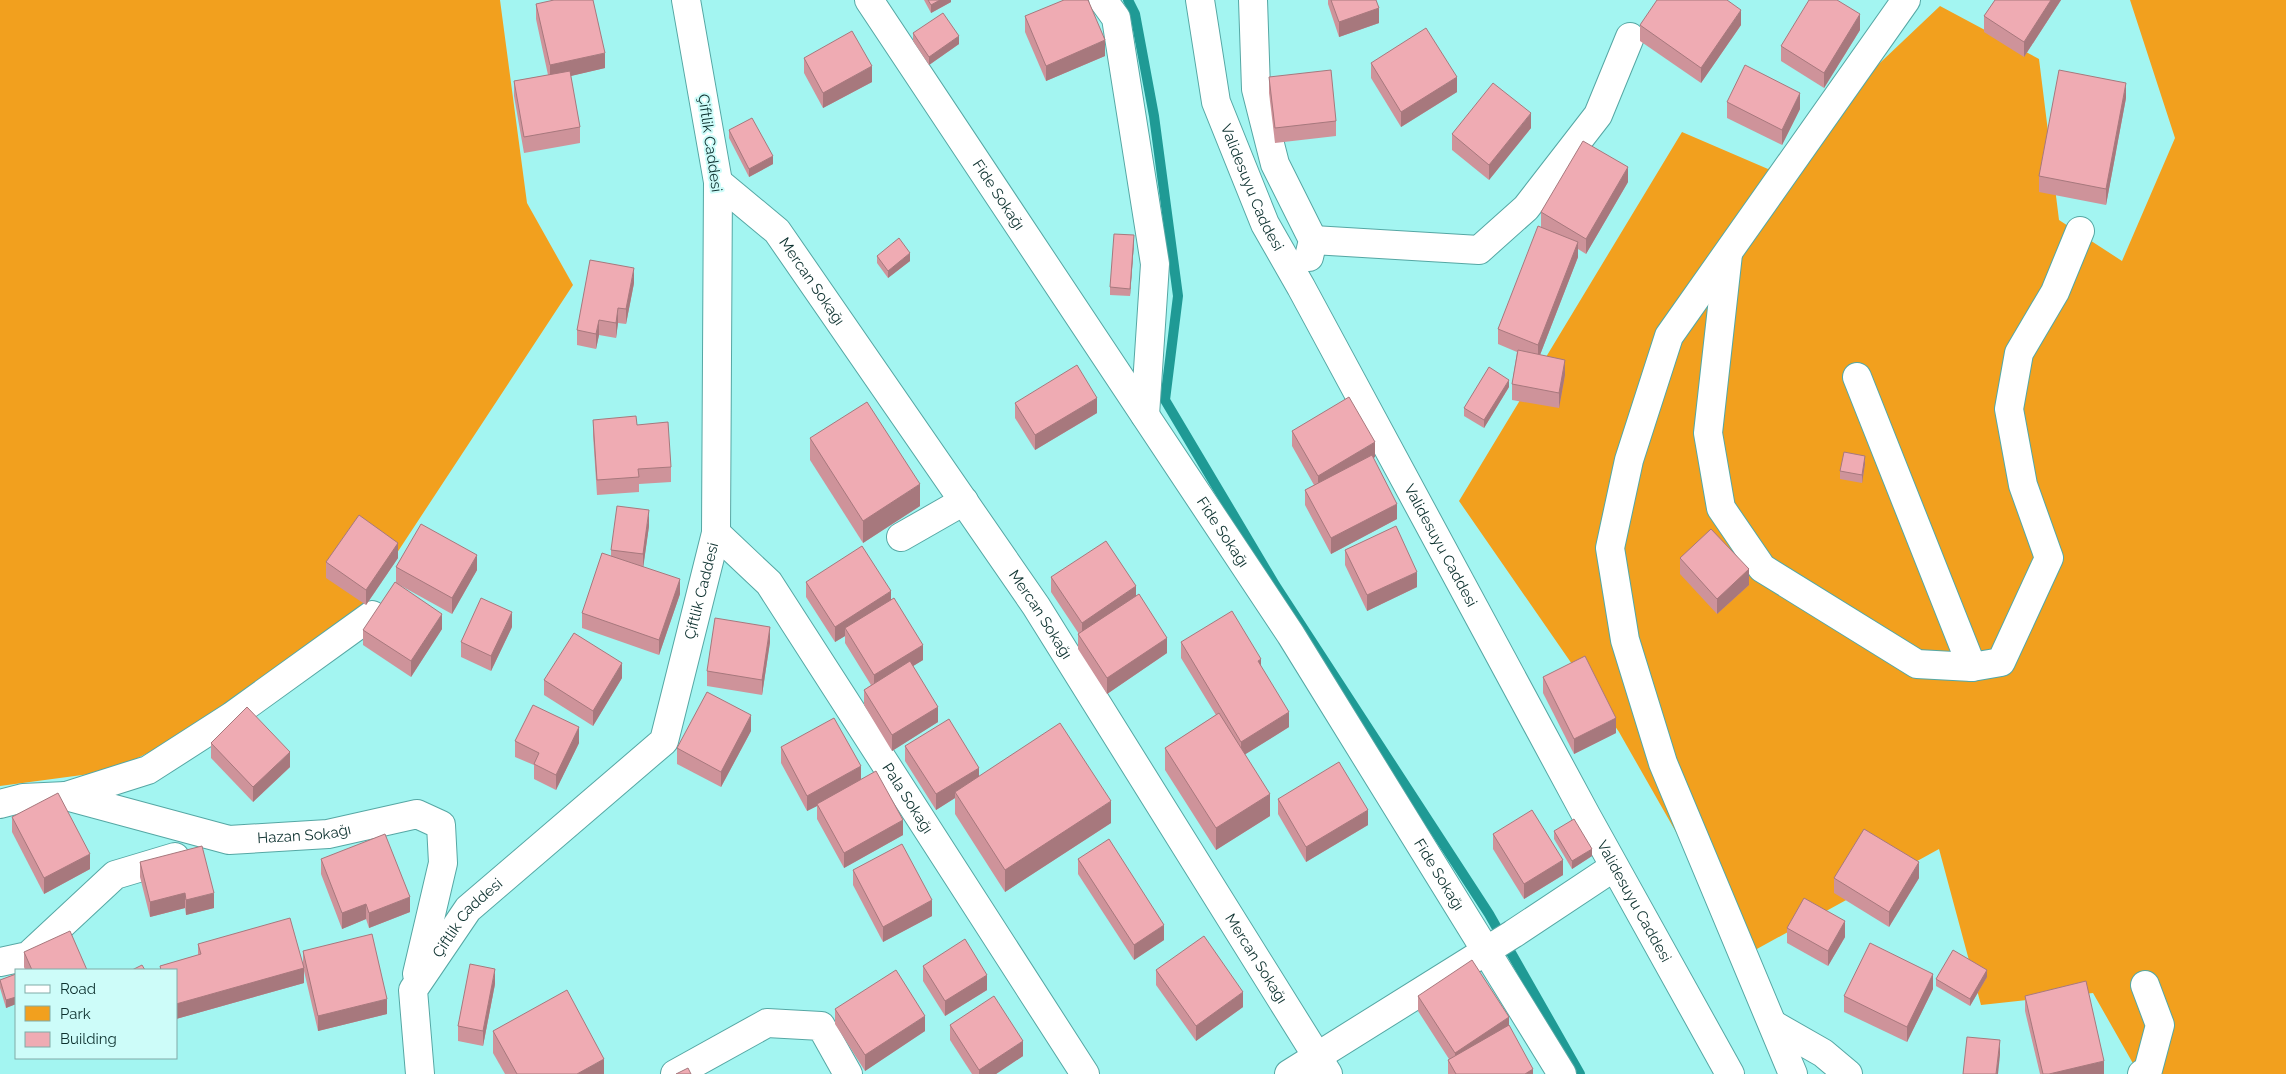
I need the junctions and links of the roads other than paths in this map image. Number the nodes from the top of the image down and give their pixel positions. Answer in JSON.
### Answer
{"nodes":[{"id":1,"x":686,"y":0,"type":"edge"},
{"id":2,"x":869,"y":0,"type":"edge"},
{"id":3,"x":1103,"y":0,"type":"edge"},
{"id":4,"x":1200,"y":0,"type":"edge"},
{"id":5,"x":1253,"y":0,"type":"edge"},
{"id":6,"x":1906,"y":0,"type":"edge"},
{"id":7,"x":1630,"y":37,"type":"dead end"},
{"id":8,"x":718,"y":182,"type":"junction"},
{"id":9,"x":2080,"y":231,"type":"dead end"},
{"id":10,"x":1313,"y":240,"type":"junction"},
{"id":11,"x":1728,"y":253,"type":"junction"},
{"id":12,"x":1301,"y":287,"type":"junction"},
{"id":13,"x":1857,"y":377,"type":"dead end"},
{"id":14,"x":1145,"y":416,"type":"junction"},
{"id":15,"x":964,"y":501,"type":"junction"},
{"id":16,"x":716,"y":533,"type":"junction"},
{"id":17,"x":902,"y":537,"type":"dead end"},
{"id":18,"x":372,"y":615,"type":"edge"},
{"id":19,"x":1972,"y":667,"type":"junction"},
{"id":20,"x":66,"y":796,"type":"junction"},
{"id":21,"x":0,"y":804,"type":"edge"},
{"id":22,"x":229,"y":840,"type":"junction"},
{"id":23,"x":1614,"y":867,"type":"junction"},
{"id":24,"x":1486,"y":951,"type":"junction"},
{"id":25,"x":0,"y":962,"type":"edge"},
{"id":26,"x":2145,"y":985,"type":"dead end"},
{"id":27,"x":413,"y":990,"type":"junction"},
{"id":28,"x":1774,"y":1025,"type":"junction"},
{"id":29,"x":1323,"y":1066,"type":"edge"},
{"id":30,"x":420,"y":1074,"type":"edge"},
{"id":31,"x":675,"y":1074,"type":"edge"},
{"id":32,"x":848,"y":1074,"type":"edge"},
{"id":33,"x":1086,"y":1074,"type":"edge"},
{"id":34,"x":1289,"y":1074,"type":"edge"},
{"id":35,"x":1562,"y":1074,"type":"edge"},
{"id":36,"x":1730,"y":1074,"type":"edge"},
{"id":37,"x":1793,"y":1074,"type":"edge"},
{"id":38,"x":1848,"y":1074,"type":"edge"},
{"id":39,"x":2142,"y":1074,"type":"edge"}],
"edges":[{"from":1,"to":8,"type":"street","name":"Çiftlik Caddesi"},
{"from":2,"to":14,"type":"street","name":"Fide Sokağı"},
{"from":3,"to":14,"type":"street"},
{"from":4,"to":12,"type":"street","name":"Validesuyu Caddesi"},
{"from":5,"to":10,"type":"street"},
{"from":6,"to":11,"type":"street"},
{"from":7,"to":10,"type":"street"},
{"from":8,"to":15,"type":"street","name":"Mercan Sokağı"},
{"from":8,"to":16,"type":"street","name":"Çiftlik Caddesi"},
{"from":9,"to":19,"type":"street"},
{"from":10,"to":12,"type":"street"},
{"from":11,"to":19,"type":"street"},
{"from":11,"to":28,"type":"street"},
{"from":12,"to":23,"type":"street","name":"Validesuyu Caddesi"},
{"from":13,"to":19,"type":"street"},
{"from":14,"to":24,"type":"street","name":"Fide Sokağı"},
{"from":15,"to":17,"type":"street"},
{"from":15,"to":29,"type":"street","name":"Mercan Sokağı"},
{"from":16,"to":27,"type":"street","name":"Çiftlik Caddesi"},
{"from":16,"to":33,"type":"street","name":"Pala Sokağı"},
{"from":18,"to":20,"type":"street"},
{"from":20,"to":21,"type":"street","name":"Hazan Sokağı"},
{"from":20,"to":22,"type":"street","name":"Hazan Sokağı"},
{"from":22,"to":25,"type":"street"},
{"from":22,"to":27,"type":"street","name":"Hazan Sokağı"},
{"from":23,"to":24,"type":"street"},
{"from":23,"to":36,"type":"street","name":"Validesuyu Caddesi"},
{"from":24,"to":29,"type":"street"},
{"from":24,"to":35,"type":"street","name":"Fide Sokağı"},
{"from":26,"to":39,"type":"street"},
{"from":27,"to":30,"type":"street"},
{"from":28,"to":37,"type":"street"},
{"from":28,"to":38,"type":"street"},
{"from":29,"to":34,"type":"street"},
{"from":31,"to":32,"type":"street"}]}
